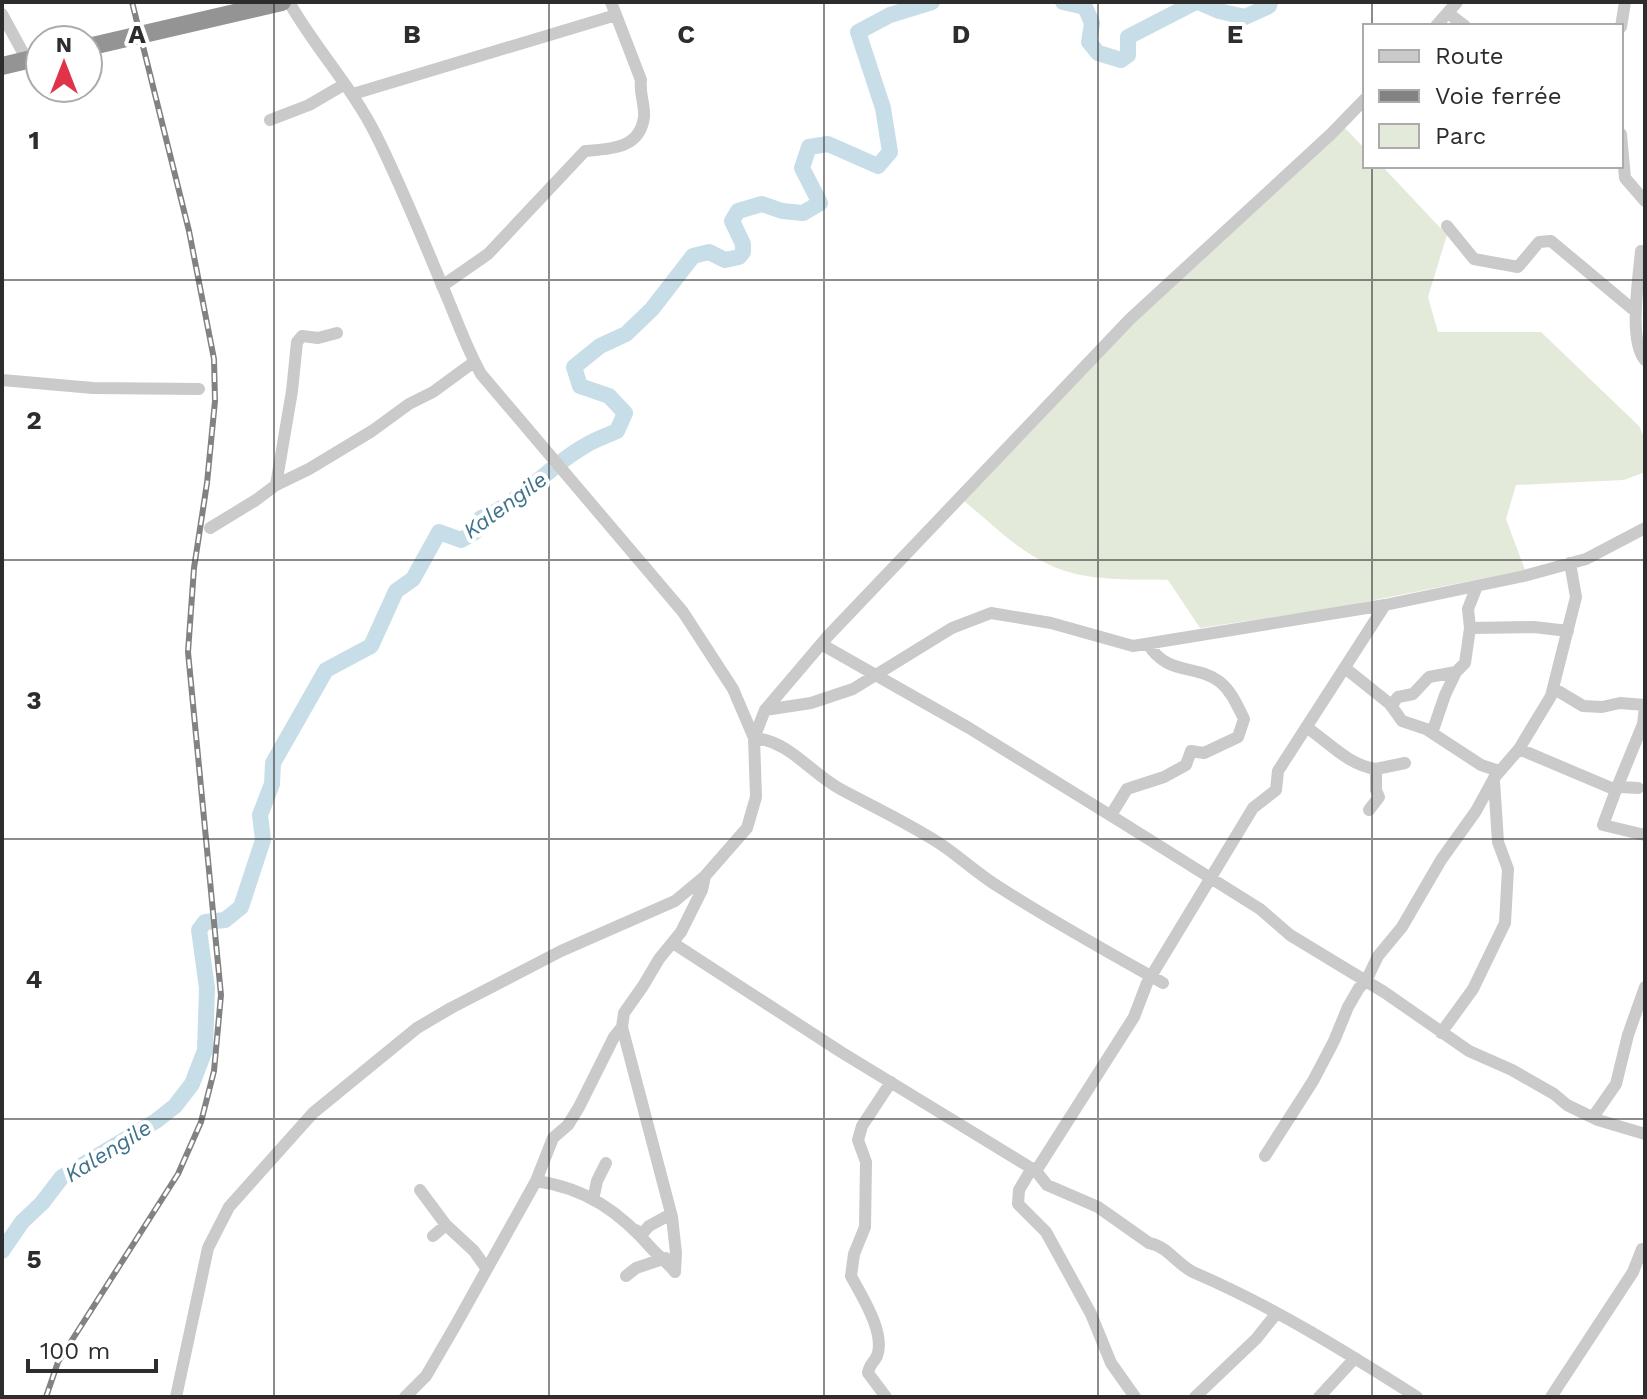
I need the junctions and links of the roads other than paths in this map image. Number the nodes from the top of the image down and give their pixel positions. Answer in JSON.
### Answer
{"nodes":[{"id":1,"x":282,"y":2,"type":"edge"},
{"id":2,"x":289,"y":2,"type":"edge"},
{"id":3,"x":611,"y":2,"type":"edge"},
{"id":4,"x":1457,"y":2,"type":"edge"},
{"id":5,"x":1625,"y":2,"type":"edge"},
{"id":6,"x":1448,"y":13,"type":"junction"},
{"id":7,"x":2,"y":14,"type":"edge"},
{"id":8,"x":616,"y":15,"type":"junction"},
{"id":9,"x":1438,"y":24,"type":"edge"},
{"id":10,"x":1462,"y":24,"type":"edge"},
{"id":11,"x":1621,"y":24,"type":"edge"},
{"id":12,"x":104,"y":43,"type":"edge"},
{"id":13,"x":24,"y":45,"type":"edge"},
{"id":14,"x":24,"y":61,"type":"edge"},
{"id":15,"x":2,"y":66,"type":"edge"},
{"id":16,"x":349,"y":89,"type":"junction"},
{"id":17,"x":1363,"y":101,"type":"edge"},
{"id":18,"x":270,"y":120,"type":"dead end"},
{"id":19,"x":1623,"y":156,"type":"edge"},
{"id":20,"x":1645,"y":201,"type":"edge"},
{"id":21,"x":1447,"y":226,"type":"dead end"},
{"id":22,"x":1641,"y":251,"type":"dead end"},
{"id":23,"x":442,"y":286,"type":"junction"},
{"id":24,"x":1636,"y":312,"type":"junction"},
{"id":25,"x":337,"y":333,"type":"dead end"},
{"id":26,"x":1645,"y":360,"type":"edge"},
{"id":27,"x":474,"y":362,"type":"junction"},
{"id":28,"x":2,"y":380,"type":"edge"},
{"id":29,"x":199,"y":389,"type":"dead end"},
{"id":30,"x":276,"y":485,"type":"junction"},
{"id":31,"x":210,"y":528,"type":"dead end"},
{"id":32,"x":1645,"y":528,"type":"edge"},
{"id":33,"x":1570,"y":563,"type":"junction"},
{"id":34,"x":1477,"y":586,"type":"junction"},
{"id":35,"x":1385,"y":605,"type":"junction"},
{"id":36,"x":1470,"y":628,"type":"junction"},
{"id":37,"x":1568,"y":631,"type":"junction"},
{"id":38,"x":821,"y":644,"type":"junction"},
{"id":39,"x":1148,"y":644,"type":"junction"},
{"id":40,"x":1345,"y":668,"type":"junction"},
{"id":41,"x":1456,"y":672,"type":"junction"},
{"id":42,"x":877,"y":675,"type":"junction"},
{"id":43,"x":1553,"y":688,"type":"junction"},
{"id":44,"x":1391,"y":706,"type":"junction"},
{"id":45,"x":1645,"y":706,"type":"edge"},
{"id":46,"x":765,"y":710,"type":"junction"},
{"id":47,"x":1306,"y":727,"type":"junction"},
{"id":48,"x":1432,"y":733,"type":"junction"},
{"id":49,"x":754,"y":738,"type":"junction"},
{"id":50,"x":1519,"y":749,"type":"junction"},
{"id":51,"x":1405,"y":763,"type":"dead end"},
{"id":52,"x":1376,"y":769,"type":"junction"},
{"id":53,"x":1496,"y":775,"type":"junction"},
{"id":54,"x":1638,"y":788,"type":"dead end"},
{"id":55,"x":1616,"y":790,"type":"junction"},
{"id":56,"x":1369,"y":810,"type":"dead end"},
{"id":57,"x":1111,"y":815,"type":"junction"},
{"id":58,"x":1645,"y":835,"type":"edge"},
{"id":59,"x":705,"y":876,"type":"junction"},
{"id":60,"x":1210,"y":878,"type":"junction"},
{"id":61,"x":673,"y":943,"type":"junction"},
{"id":62,"x":1151,"y":976,"type":"junction"},
{"id":63,"x":1366,"y":981,"type":"junction"},
{"id":64,"x":1163,"y":983,"type":"dead end"},
{"id":65,"x":1645,"y":987,"type":"edge"},
{"id":66,"x":622,"y":1027,"type":"junction"},
{"id":67,"x":1441,"y":1033,"type":"junction"},
{"id":68,"x":891,"y":1082,"type":"junction"},
{"id":69,"x":1593,"y":1117,"type":"junction"},
{"id":70,"x":1645,"y":1134,"type":"edge"},
{"id":71,"x":1265,"y":1156,"type":"dead end"},
{"id":72,"x":606,"y":1163,"type":"dead end"},
{"id":73,"x":1034,"y":1170,"type":"junction"},
{"id":74,"x":536,"y":1181,"type":"junction"},
{"id":75,"x":420,"y":1190,"type":"dead end"},
{"id":76,"x":593,"y":1200,"type":"junction"},
{"id":77,"x":671,"y":1214,"type":"junction"},
{"id":78,"x":446,"y":1225,"type":"junction"},
{"id":79,"x":631,"y":1225,"type":"junction"},
{"id":80,"x":433,"y":1236,"type":"dead end"},
{"id":81,"x":1645,"y":1253,"type":"edge"},
{"id":82,"x":670,"y":1256,"type":"junction"},
{"id":83,"x":486,"y":1268,"type":"junction"},
{"id":84,"x":626,"y":1276,"type":"dead end"},
{"id":85,"x":1276,"y":1314,"type":"junction"},
{"id":86,"x":1355,"y":1358,"type":"junction"},
{"id":87,"x":176,"y":1397,"type":"edge"},
{"id":88,"x":405,"y":1397,"type":"edge"},
{"id":89,"x":886,"y":1397,"type":"edge"},
{"id":90,"x":1135,"y":1397,"type":"edge"},
{"id":91,"x":1195,"y":1397,"type":"edge"},
{"id":92,"x":1319,"y":1397,"type":"edge"},
{"id":93,"x":1417,"y":1397,"type":"edge"},
{"id":94,"x":1551,"y":1397,"type":"edge"}],
"edges":[{"from":1,"to":12,"type":"highway"},
{"from":2,"to":16,"type":"street"},
{"from":3,"to":8,"type":"street"},
{"from":4,"to":6,"type":"street"},
{"from":5,"to":11,"type":"street"},
{"from":6,"to":9,"type":"street"},
{"from":6,"to":10,"type":"street"},
{"from":7,"to":13,"type":"street"},
{"from":8,"to":16,"type":"street"},
{"from":8,"to":23,"type":"street"},
{"from":14,"to":15,"type":"highway"},
{"from":16,"to":18,"type":"street"},
{"from":16,"to":23,"type":"street"},
{"from":17,"to":38,"type":"street"},
{"from":19,"to":20,"type":"street"},
{"from":21,"to":24,"type":"street"},
{"from":22,"to":24,"type":"street"},
{"from":23,"to":27,"type":"street"},
{"from":24,"to":26,"type":"street"},
{"from":25,"to":30,"type":"street"},
{"from":27,"to":30,"type":"street"},
{"from":27,"to":49,"type":"street"},
{"from":28,"to":29,"type":"street"},
{"from":30,"to":31,"type":"street"},
{"from":32,"to":33,"type":"street"},
{"from":33,"to":34,"type":"street"},
{"from":33,"to":37,"type":"street"},
{"from":34,"to":35,"type":"street"},
{"from":34,"to":36,"type":"street"},
{"from":35,"to":39,"type":"street"},
{"from":35,"to":40,"type":"street"},
{"from":36,"to":37,"type":"street"},
{"from":36,"to":41,"type":"street"},
{"from":37,"to":43,"type":"street"},
{"from":38,"to":42,"type":"street"},
{"from":38,"to":46,"type":"street"},
{"from":39,"to":42,"type":"street"},
{"from":39,"to":57,"type":"street"},
{"from":40,"to":44,"type":"street"},
{"from":40,"to":47,"type":"street"},
{"from":41,"to":44,"type":"street"},
{"from":41,"to":48,"type":"street"},
{"from":42,"to":46,"type":"street"},
{"from":42,"to":57,"type":"street"},
{"from":43,"to":45,"type":"street"},
{"from":43,"to":50,"type":"street"},
{"from":44,"to":48,"type":"street"},
{"from":45,"to":55,"type":"street"},
{"from":46,"to":49,"type":"street"},
{"from":47,"to":52,"type":"street"},
{"from":47,"to":60,"type":"street"},
{"from":48,"to":53,"type":"street"},
{"from":49,"to":59,"type":"street"},
{"from":49,"to":62,"type":"street"},
{"from":50,"to":53,"type":"street"},
{"from":50,"to":55,"type":"street"},
{"from":51,"to":52,"type":"street"},
{"from":52,"to":56,"type":"street"},
{"from":53,"to":63,"type":"street"},
{"from":53,"to":67,"type":"street"},
{"from":54,"to":55,"type":"street"},
{"from":55,"to":58,"type":"street"},
{"from":57,"to":60,"type":"street"},
{"from":59,"to":61,"type":"street"},
{"from":59,"to":87,"type":"street"},
{"from":60,"to":62,"type":"street"},
{"from":60,"to":63,"type":"street"},
{"from":61,"to":66,"type":"street"},
{"from":61,"to":68,"type":"street"},
{"from":62,"to":64,"type":"street"},
{"from":62,"to":73,"type":"street"},
{"from":63,"to":67,"type":"street"},
{"from":63,"to":71,"type":"street"},
{"from":65,"to":69,"type":"street"},
{"from":66,"to":74,"type":"street"},
{"from":66,"to":77,"type":"street"},
{"from":67,"to":69,"type":"street"},
{"from":68,"to":73,"type":"street"},
{"from":68,"to":89,"type":"street"},
{"from":69,"to":70,"type":"street"},
{"from":72,"to":76,"type":"street"},
{"from":73,"to":85,"type":"street"},
{"from":73,"to":90,"type":"street"},
{"from":74,"to":76,"type":"street"},
{"from":74,"to":83,"type":"street"},
{"from":75,"to":78,"type":"street"},
{"from":76,"to":79,"type":"street"},
{"from":77,"to":79,"type":"street"},
{"from":77,"to":82,"type":"street"},
{"from":78,"to":80,"type":"street"},
{"from":78,"to":83,"type":"street"},
{"from":79,"to":82,"type":"street"},
{"from":81,"to":94,"type":"street"},
{"from":82,"to":84,"type":"street"},
{"from":83,"to":88,"type":"street"},
{"from":85,"to":86,"type":"street"},
{"from":85,"to":91,"type":"street"},
{"from":86,"to":92,"type":"street"},
{"from":86,"to":93,"type":"street"}]}
